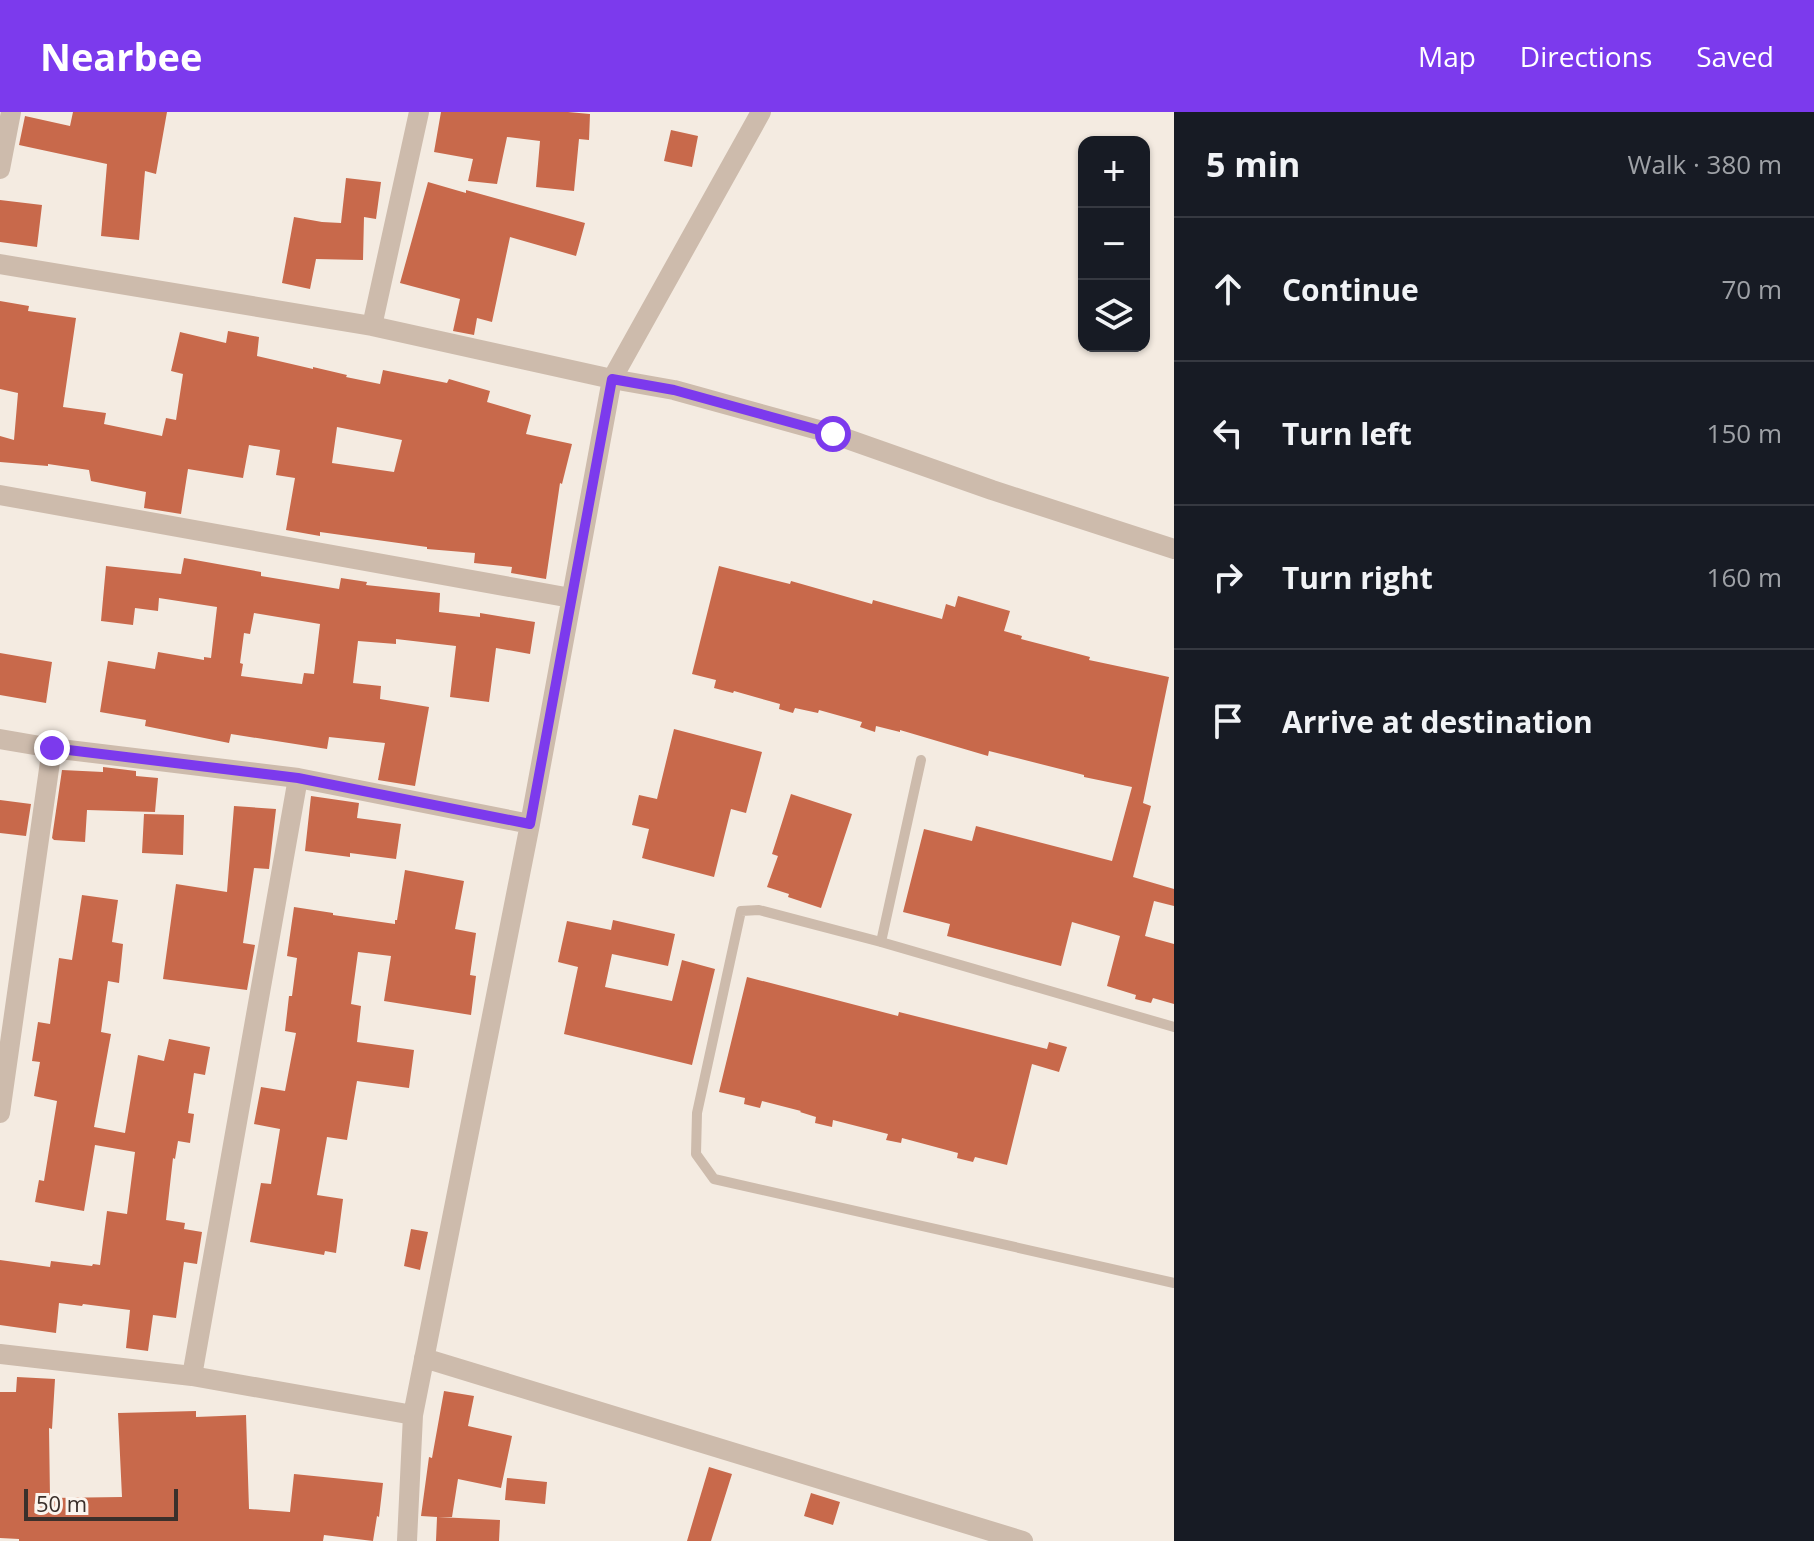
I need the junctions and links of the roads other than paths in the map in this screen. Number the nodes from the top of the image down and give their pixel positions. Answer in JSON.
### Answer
{"nodes":[{"id":1,"x":11,"y":112,"type":"edge"},
{"id":2,"x":419,"y":112,"type":"edge"},
{"id":3,"x":761,"y":112,"type":"edge"},
{"id":4,"x":0,"y":169,"type":"edge"},
{"id":5,"x":0,"y":264,"type":"edge"},
{"id":6,"x":372,"y":326,"type":"junction"},
{"id":7,"x":612,"y":379,"type":"junction"},
{"id":8,"x":0,"y":495,"type":"edge"},
{"id":9,"x":1174,"y":549,"type":"edge"},
{"id":10,"x":571,"y":598,"type":"junction"},
{"id":11,"x":0,"y":739,"type":"edge"},
{"id":12,"x":52,"y":748,"type":"junction"},
{"id":13,"x":921,"y":760,"type":"dead end"},
{"id":14,"x":298,"y":778,"type":"junction"},
{"id":15,"x":530,"y":824,"type":"junction"},
{"id":16,"x":881,"y":942,"type":"junction"},
{"id":17,"x":1174,"y":1027,"type":"edge"},
{"id":18,"x":0,"y":1113,"type":"edge"},
{"id":19,"x":1174,"y":1283,"type":"edge"},
{"id":20,"x":0,"y":1354,"type":"edge"},
{"id":21,"x":424,"y":1358,"type":"junction"},
{"id":22,"x":192,"y":1376,"type":"junction"},
{"id":23,"x":413,"y":1415,"type":"junction"},
{"id":24,"x":407,"y":1541,"type":"edge"},
{"id":25,"x":1023,"y":1541,"type":"edge"}],
"edges":[{"from":1,"to":4,"type":"street"},
{"from":2,"to":6,"type":"street"},
{"from":3,"to":7,"type":"street"},
{"from":5,"to":6,"type":"street"},
{"from":6,"to":7,"type":"street"},
{"from":7,"to":9,"type":"street"},
{"from":7,"to":10,"type":"street"},
{"from":8,"to":10,"type":"street"},
{"from":10,"to":15,"type":"street"},
{"from":11,"to":12,"type":"street"},
{"from":12,"to":14,"type":"street"},
{"from":12,"to":18,"type":"street"},
{"from":13,"to":16,"type":"lane"},
{"from":14,"to":15,"type":"street"},
{"from":14,"to":22,"type":"street"},
{"from":15,"to":21,"type":"street"},
{"from":16,"to":17,"type":"lane"},
{"from":16,"to":19,"type":"lane"},
{"from":20,"to":22,"type":"street"},
{"from":21,"to":23,"type":"street"},
{"from":21,"to":25,"type":"street"},
{"from":22,"to":23,"type":"street"},
{"from":23,"to":24,"type":"street"}]}
